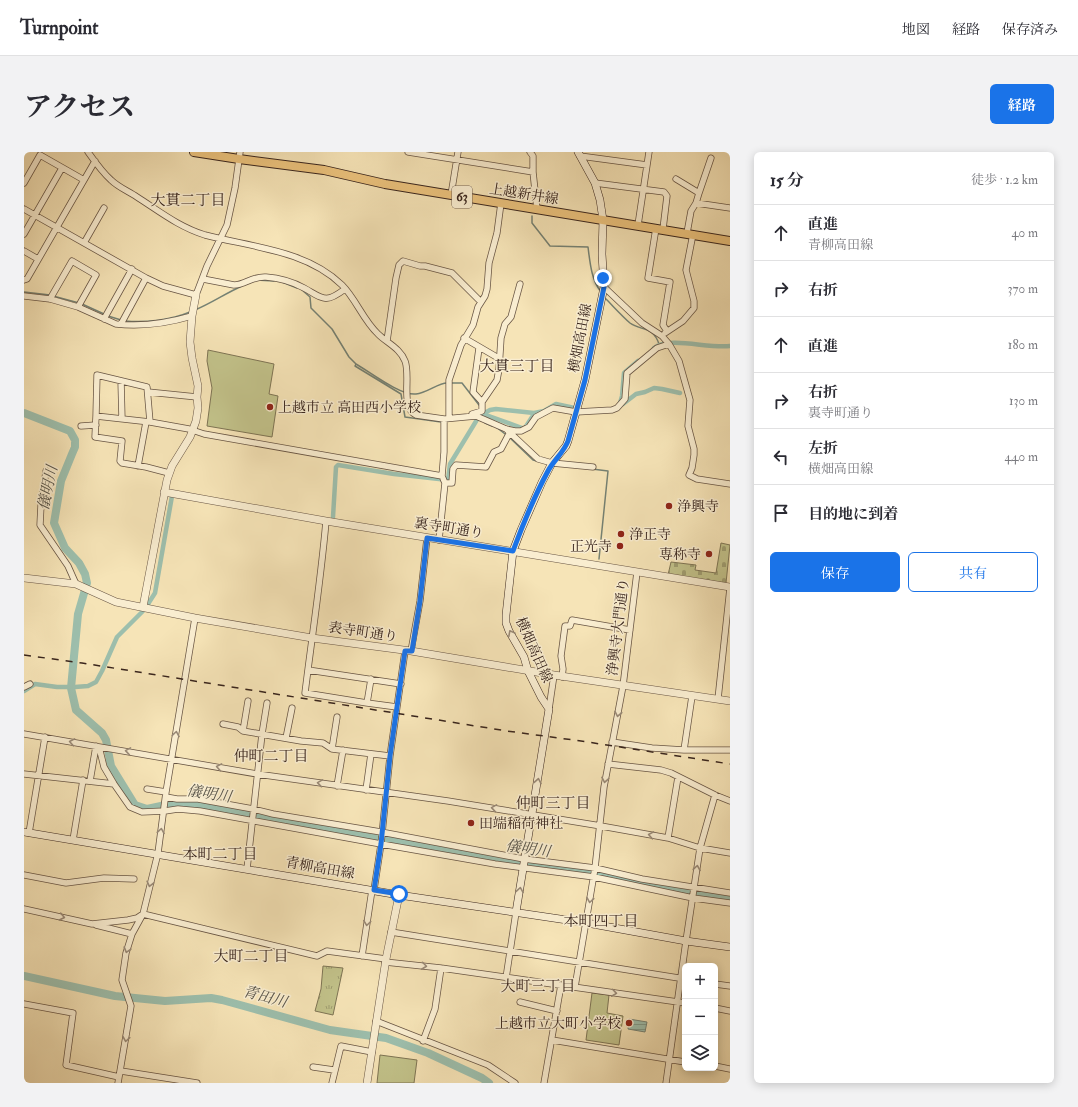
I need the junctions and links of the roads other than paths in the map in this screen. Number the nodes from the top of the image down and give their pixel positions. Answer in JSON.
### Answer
{"nodes":[{"id":1,"x":88,"y":152,"type":"edge"},
{"id":2,"x":194,"y":152,"type":"edge"},
{"id":3,"x":408,"y":152,"type":"edge"},
{"id":4,"x":458,"y":152,"type":"edge"},
{"id":5,"x":530,"y":152,"type":"edge"},
{"id":6,"x":649,"y":152,"type":"edge"},
{"id":7,"x":579,"y":154,"type":"edge"},
{"id":8,"x":240,"y":156,"type":"edge"},
{"id":9,"x":711,"y":158,"type":"dead end"},
{"id":10,"x":456,"y":160,"type":"junction"},
{"id":11,"x":95,"y":161,"type":"junction"},
{"id":12,"x":647,"y":165,"type":"junction"},
{"id":13,"x":62,"y":168,"type":"junction"},
{"id":14,"x":533,"y":172,"type":"junction"},
{"id":15,"x":676,"y":179,"type":"dead end"},
{"id":16,"x":84,"y":180,"type":"junction"},
{"id":17,"x":24,"y":183,"type":"edge"},
{"id":18,"x":595,"y":183,"type":"junction"},
{"id":19,"x":643,"y":189,"type":"junction"},
{"id":20,"x":699,"y":192,"type":"junction"},
{"id":21,"x":451,"y":195,"type":"junction"},
{"id":22,"x":501,"y":203,"type":"junction"},
{"id":23,"x":696,"y":204,"type":"junction"},
{"id":24,"x":104,"y":208,"type":"dead end"},
{"id":25,"x":730,"y":208,"type":"edge"},
{"id":26,"x":24,"y":209,"type":"edge"},
{"id":27,"x":537,"y":209,"type":"junction"},
{"id":28,"x":35,"y":215,"type":"junction"},
{"id":29,"x":603,"y":220,"type":"junction"},
{"id":30,"x":638,"y":225,"type":"junction"},
{"id":31,"x":57,"y":227,"type":"junction"},
{"id":32,"x":659,"y":229,"type":"junction"},
{"id":33,"x":24,"y":234,"type":"edge"},
{"id":34,"x":690,"y":234,"type":"junction"},
{"id":35,"x":220,"y":238,"type":"junction"},
{"id":36,"x":730,"y":241,"type":"edge"},
{"id":37,"x":84,"y":243,"type":"junction"},
{"id":38,"x":24,"y":251,"type":"edge"},
{"id":39,"x":38,"y":259,"type":"junction"},
{"id":40,"x":132,"y":269,"type":"junction"},
{"id":41,"x":146,"y":278,"type":"junction"},
{"id":42,"x":202,"y":279,"type":"junction"},
{"id":43,"x":24,"y":280,"type":"edge"},
{"id":44,"x":520,"y":284,"type":"dead end"},
{"id":45,"x":604,"y":287,"type":"junction"},
{"id":46,"x":345,"y":289,"type":"junction"},
{"id":47,"x":196,"y":295,"type":"junction"},
{"id":48,"x":24,"y":296,"type":"edge"},
{"id":49,"x":50,"y":299,"type":"junction"},
{"id":50,"x":481,"y":302,"type":"junction"},
{"id":51,"x":78,"y":307,"type":"junction"},
{"id":52,"x":192,"y":316,"type":"junction"},
{"id":53,"x":104,"y":319,"type":"junction"},
{"id":54,"x":122,"y":324,"type":"junction"},
{"id":55,"x":667,"y":331,"type":"junction"},
{"id":56,"x":662,"y":336,"type":"junction"},
{"id":57,"x":464,"y":338,"type":"junction"},
{"id":58,"x":387,"y":341,"type":"junction"},
{"id":59,"x":669,"y":344,"type":"junction"},
{"id":60,"x":479,"y":348,"type":"junction"},
{"id":61,"x":500,"y":359,"type":"junction"},
{"id":62,"x":121,"y":380,"type":"junction"},
{"id":63,"x":148,"y":392,"type":"junction"},
{"id":64,"x":197,"y":397,"type":"junction"},
{"id":65,"x":482,"y":402,"type":"junction"},
{"id":66,"x":482,"y":411,"type":"junction"},
{"id":67,"x":576,"y":412,"type":"junction"},
{"id":68,"x":96,"y":416,"type":"junction"},
{"id":69,"x":469,"y":416,"type":"junction"},
{"id":70,"x":446,"y":418,"type":"junction"},
{"id":71,"x":122,"y":419,"type":"junction"},
{"id":72,"x":485,"y":419,"type":"junction"},
{"id":73,"x":148,"y":422,"type":"junction"},
{"id":74,"x":96,"y":425,"type":"junction"},
{"id":75,"x":81,"y":426,"type":"dead end"},
{"id":76,"x":193,"y":430,"type":"junction"},
{"id":77,"x":508,"y":430,"type":"junction"},
{"id":78,"x":552,"y":462,"type":"junction"},
{"id":79,"x":138,"y":466,"type":"junction"},
{"id":80,"x":593,"y":467,"type":"dead end"},
{"id":81,"x":46,"y":471,"type":"dead end"},
{"id":82,"x":169,"y":473,"type":"junction"},
{"id":83,"x":442,"y":476,"type":"junction"},
{"id":84,"x":445,"y":483,"type":"junction"},
{"id":85,"x":730,"y":484,"type":"edge"},
{"id":86,"x":164,"y":492,"type":"junction"},
{"id":87,"x":326,"y":521,"type":"junction"},
{"id":88,"x":427,"y":538,"type":"junction"},
{"id":89,"x":440,"y":540,"type":"junction"},
{"id":90,"x":513,"y":551,"type":"junction"},
{"id":91,"x":637,"y":572,"type":"junction"},
{"id":92,"x":24,"y":578,"type":"edge"},
{"id":93,"x":79,"y":585,"type":"junction"},
{"id":94,"x":730,"y":587,"type":"edge"},
{"id":95,"x":143,"y":607,"type":"junction"},
{"id":96,"x":194,"y":618,"type":"junction"},
{"id":97,"x":630,"y":630,"type":"junction"},
{"id":98,"x":312,"y":638,"type":"junction"},
{"id":99,"x":408,"y":651,"type":"junction"},
{"id":100,"x":308,"y":670,"type":"junction"},
{"id":101,"x":528,"y":670,"type":"junction"},
{"id":102,"x":554,"y":675,"type":"junction"},
{"id":103,"x":562,"y":677,"type":"junction"},
{"id":104,"x":370,"y":679,"type":"junction"},
{"id":105,"x":30,"y":684,"type":"dead end"},
{"id":106,"x":401,"y":684,"type":"junction"},
{"id":107,"x":623,"y":686,"type":"junction"},
{"id":108,"x":24,"y":687,"type":"edge"},
{"id":109,"x":692,"y":696,"type":"junction"},
{"id":110,"x":718,"y":699,"type":"junction"},
{"id":111,"x":248,"y":701,"type":"dead end"},
{"id":112,"x":730,"y":701,"type":"edge"},
{"id":113,"x":267,"y":703,"type":"dead end"},
{"id":114,"x":367,"y":703,"type":"junction"},
{"id":115,"x":292,"y":708,"type":"dead end"},
{"id":116,"x":397,"y":708,"type":"junction"},
{"id":117,"x":549,"y":709,"type":"junction"},
{"id":118,"x":337,"y":717,"type":"dead end"},
{"id":119,"x":223,"y":724,"type":"dead end"},
{"id":120,"x":243,"y":731,"type":"junction"},
{"id":121,"x":24,"y":734,"type":"edge"},
{"id":122,"x":262,"y":734,"type":"junction"},
{"id":123,"x":45,"y":737,"type":"junction"},
{"id":124,"x":286,"y":738,"type":"junction"},
{"id":125,"x":612,"y":742,"type":"junction"},
{"id":126,"x":97,"y":746,"type":"junction"},
{"id":127,"x":332,"y":749,"type":"junction"},
{"id":128,"x":343,"y":750,"type":"junction"},
{"id":129,"x":684,"y":750,"type":"junction"},
{"id":130,"x":730,"y":750,"type":"edge"},
{"id":131,"x":371,"y":754,"type":"junction"},
{"id":132,"x":390,"y":756,"type":"junction"},
{"id":133,"x":172,"y":759,"type":"junction"},
{"id":134,"x":608,"y":764,"type":"junction"},
{"id":135,"x":24,"y":774,"type":"edge"},
{"id":136,"x":257,"y":774,"type":"junction"},
{"id":137,"x":38,"y":776,"type":"junction"},
{"id":138,"x":678,"y":777,"type":"junction"},
{"id":139,"x":83,"y":780,"type":"junction"},
{"id":140,"x":90,"y":781,"type":"junction"},
{"id":141,"x":114,"y":784,"type":"junction"},
{"id":142,"x":337,"y":786,"type":"junction"},
{"id":143,"x":147,"y":789,"type":"dead end"},
{"id":144,"x":366,"y":790,"type":"junction"},
{"id":145,"x":386,"y":792,"type":"junction"},
{"id":146,"x":715,"y":795,"type":"junction"},
{"id":147,"x":166,"y":797,"type":"junction"},
{"id":148,"x":730,"y":801,"type":"edge"},
{"id":149,"x":165,"y":810,"type":"junction"},
{"id":150,"x":253,"y":810,"type":"junction"},
{"id":151,"x":532,"y":815,"type":"junction"},
{"id":152,"x":252,"y":820,"type":"junction"},
{"id":153,"x":601,"y":826,"type":"junction"},
{"id":154,"x":27,"y":832,"type":"edge"},
{"id":155,"x":381,"y":832,"type":"junction"},
{"id":156,"x":668,"y":838,"type":"junction"},
{"id":157,"x":73,"y":840,"type":"junction"},
{"id":158,"x":381,"y":844,"type":"junction"},
{"id":159,"x":700,"y":848,"type":"junction"},
{"id":160,"x":158,"y":853,"type":"junction"},
{"id":161,"x":730,"y":853,"type":"edge"},
{"id":162,"x":524,"y":860,"type":"junction"},
{"id":163,"x":523,"y":868,"type":"junction"},
{"id":164,"x":247,"y":869,"type":"junction"},
{"id":165,"x":595,"y":869,"type":"junction"},
{"id":166,"x":24,"y":875,"type":"edge"},
{"id":167,"x":594,"y":877,"type":"junction"},
{"id":168,"x":134,"y":879,"type":"dead end"},
{"id":169,"x":694,"y":889,"type":"junction"},
{"id":170,"x":373,"y":890,"type":"junction"},
{"id":171,"x":730,"y":893,"type":"edge"},
{"id":172,"x":399,"y":894,"type":"junction"},
{"id":173,"x":693,"y":898,"type":"junction"},
{"id":174,"x":730,"y":903,"type":"edge"},
{"id":175,"x":24,"y":909,"type":"edge"},
{"id":176,"x":516,"y":912,"type":"junction"},
{"id":177,"x":143,"y":914,"type":"junction"},
{"id":178,"x":587,"y":923,"type":"junction"},
{"id":179,"x":92,"y":924,"type":"junction"},
{"id":180,"x":391,"y":932,"type":"junction"},
{"id":181,"x":132,"y":934,"type":"junction"},
{"id":182,"x":686,"y":941,"type":"junction"},
{"id":183,"x":730,"y":948,"type":"edge"},
{"id":184,"x":510,"y":951,"type":"junction"},
{"id":185,"x":362,"y":956,"type":"junction"},
{"id":186,"x":385,"y":960,"type":"junction"},
{"id":187,"x":579,"y":961,"type":"junction"},
{"id":188,"x":684,"y":963,"type":"edge"},
{"id":189,"x":441,"y":968,"type":"junction"},
{"id":190,"x":506,"y":978,"type":"junction"},
{"id":191,"x":682,"y":979,"type":"edge"},
{"id":192,"x":682,"y":983,"type":"edge"},
{"id":193,"x":718,"y":984,"type":"edge"},
{"id":194,"x":561,"y":985,"type":"junction"},
{"id":195,"x":730,"y":986,"type":"edge"},
{"id":196,"x":575,"y":987,"type":"junction"},
{"id":197,"x":520,"y":1002,"type":"dead end"},
{"id":198,"x":677,"y":1002,"type":"junction"},
{"id":199,"x":682,"y":1003,"type":"edge"},
{"id":200,"x":24,"y":1004,"type":"edge"},
{"id":201,"x":718,"y":1009,"type":"edge"},
{"id":202,"x":557,"y":1011,"type":"junction"},
{"id":203,"x":730,"y":1011,"type":"edge"},
{"id":204,"x":376,"y":1021,"type":"junction"},
{"id":205,"x":552,"y":1040,"type":"junction"},
{"id":206,"x":423,"y":1041,"type":"junction"},
{"id":207,"x":372,"y":1050,"type":"junction"},
{"id":208,"x":669,"y":1059,"type":"junction"},
{"id":209,"x":682,"y":1061,"type":"edge"},
{"id":210,"x":718,"y":1067,"type":"edge"},
{"id":211,"x":313,"y":1068,"type":"dead end"},
{"id":212,"x":730,"y":1069,"type":"edge"},
{"id":213,"x":334,"y":1070,"type":"junction"},
{"id":214,"x":119,"y":1077,"type":"edge"},
{"id":215,"x":197,"y":1083,"type":"edge"},
{"id":216,"x":332,"y":1083,"type":"edge"},
{"id":217,"x":367,"y":1083,"type":"edge"},
{"id":218,"x":515,"y":1083,"type":"edge"},
{"id":219,"x":544,"y":1083,"type":"edge"},
{"id":220,"x":666,"y":1083,"type":"edge"}],
"edges":[{"from":1,"to":11,"type":"street"},
{"from":2,"to":8,"type":"main road","name":"上越新井線","number":"63"},
{"from":3,"to":10,"type":"street"},
{"from":4,"to":10,"type":"street"},
{"from":5,"to":14,"type":"street"},
{"from":6,"to":12,"type":"street"},
{"from":7,"to":12,"type":"street"},
{"from":7,"to":18,"type":"street","name":"横畑高田線"},
{"from":8,"to":21,"type":"main road","name":"上越新井線","number":"63"},
{"from":8,"to":35,"type":"street"},
{"from":9,"to":20,"type":"street"},
{"from":10,"to":14,"type":"street"},
{"from":10,"to":21,"type":"street"},
{"from":11,"to":16,"type":"street"},
{"from":11,"to":35,"type":"street"},
{"from":12,"to":19,"type":"street"},
{"from":13,"to":16,"type":"street"},
{"from":13,"to":17,"type":"street"},
{"from":13,"to":28,"type":"street"},
{"from":14,"to":27,"type":"street"},
{"from":15,"to":20,"type":"street"},
{"from":16,"to":31,"type":"street"},
{"from":18,"to":19,"type":"street"},
{"from":18,"to":29,"type":"street","name":"横畑高田線"},
{"from":19,"to":30,"type":"street"},
{"from":19,"to":32,"type":"street"},
{"from":20,"to":23,"type":"street"},
{"from":21,"to":22,"type":"main road","name":"上越新井線","number":"63"},
{"from":22,"to":27,"type":"main road","name":"上越新井線","number":"63"},
{"from":22,"to":50,"type":"street"},
{"from":23,"to":25,"type":"street"},
{"from":23,"to":34,"type":"street"},
{"from":24,"to":37,"type":"street"},
{"from":26,"to":28,"type":"street"},
{"from":27,"to":29,"type":"main road","name":"上越新井線","number":"63"},
{"from":28,"to":31,"type":"street"},
{"from":28,"to":33,"type":"street"},
{"from":29,"to":30,"type":"main road","name":"上越新井線","number":"63"},
{"from":29,"to":45,"type":"street","name":"横畑高田線"},
{"from":30,"to":32,"type":"main road","name":"上越新井線","number":"63"},
{"from":31,"to":37,"type":"street"},
{"from":31,"to":39,"type":"street"},
{"from":32,"to":34,"type":"main road","name":"上越新井線","number":"63"},
{"from":32,"to":55,"type":"street"},
{"from":34,"to":36,"type":"main road","name":"上越新井線","number":"63"},
{"from":34,"to":55,"type":"street"},
{"from":35,"to":42,"type":"street"},
{"from":35,"to":46,"type":"street"},
{"from":37,"to":40,"type":"street"},
{"from":38,"to":39,"type":"street"},
{"from":39,"to":43,"type":"street"},
{"from":40,"to":41,"type":"street"},
{"from":40,"to":53,"type":"street"},
{"from":41,"to":47,"type":"street"},
{"from":41,"to":54,"type":"street"},
{"from":42,"to":46,"type":"street"},
{"from":42,"to":47,"type":"street"},
{"from":44,"to":61,"type":"street"},
{"from":45,"to":56,"type":"street"},
{"from":45,"to":67,"type":"street","name":"横畑高田線"},
{"from":46,"to":58,"type":"street"},
{"from":47,"to":52,"type":"street"},
{"from":48,"to":49,"type":"street"},
{"from":49,"to":51,"type":"street"},
{"from":49,"to":51,"type":"street"},
{"from":50,"to":57,"type":"street"},
{"from":50,"to":58,"type":"street"},
{"from":51,"to":53,"type":"street"},
{"from":52,"to":54,"type":"street"},
{"from":52,"to":64,"type":"street"},
{"from":53,"to":54,"type":"street"},
{"from":55,"to":56,"type":"street"},
{"from":56,"to":59,"type":"street"},
{"from":57,"to":60,"type":"street"},
{"from":57,"to":70,"type":"street"},
{"from":58,"to":70,"type":"street"},
{"from":59,"to":67,"type":"street"},
{"from":59,"to":85,"type":"street"},
{"from":60,"to":61,"type":"street"},
{"from":60,"to":65,"type":"street"},
{"from":61,"to":65,"type":"street"},
{"from":62,"to":63,"type":"street"},
{"from":62,"to":68,"type":"street"},
{"from":62,"to":71,"type":"street"},
{"from":63,"to":64,"type":"street"},
{"from":63,"to":73,"type":"street"},
{"from":64,"to":76,"type":"street"},
{"from":65,"to":66,"type":"street"},
{"from":66,"to":69,"type":"street"},
{"from":66,"to":72,"type":"street"},
{"from":67,"to":77,"type":"street"},
{"from":67,"to":78,"type":"street","name":"横畑高田線"},
{"from":68,"to":71,"type":"street"},
{"from":68,"to":74,"type":"street"},
{"from":69,"to":70,"type":"street"},
{"from":69,"to":72,"type":"street"},
{"from":70,"to":83,"type":"street"},
{"from":71,"to":73,"type":"street"},
{"from":72,"to":77,"type":"street"},
{"from":73,"to":76,"type":"street"},
{"from":73,"to":79,"type":"street"},
{"from":74,"to":75,"type":"street"},
{"from":74,"to":79,"type":"street"},
{"from":76,"to":82,"type":"street"},
{"from":76,"to":83,"type":"street"},
{"from":77,"to":78,"type":"street"},
{"from":77,"to":84,"type":"street"},
{"from":78,"to":80,"type":"street"},
{"from":78,"to":90,"type":"street","name":"横畑高田線"},
{"from":79,"to":82,"type":"street"},
{"from":81,"to":93,"type":"street"},
{"from":82,"to":86,"type":"street"},
{"from":83,"to":84,"type":"street"},
{"from":84,"to":89,"type":"street"},
{"from":86,"to":87,"type":"street","name":"裏寺町通り"},
{"from":86,"to":95,"type":"street"},
{"from":87,"to":88,"type":"street","name":"裏寺町通り"},
{"from":87,"to":98,"type":"street"},
{"from":88,"to":89,"type":"street","name":"裏寺町通り"},
{"from":88,"to":99,"type":"street"},
{"from":89,"to":90,"type":"street","name":"裏寺町通り"},
{"from":90,"to":91,"type":"street","name":"裏寺町通り"},
{"from":101,"to":90,"type":"street","name":"横畑高田線","one_way":true},
{"from":91,"to":94,"type":"street","name":"裏寺町通り"},
{"from":91,"to":97,"type":"street","name":"浄興寺大門通り"},
{"from":92,"to":93,"type":"street"},
{"from":93,"to":95,"type":"street","name":"表寺町通り"},
{"from":94,"to":110,"type":"street"},
{"from":95,"to":96,"type":"street","name":"表寺町通り"},
{"from":96,"to":98,"type":"street","name":"表寺町通り"},
{"from":133,"to":96,"type":"street","one_way":true},
{"from":97,"to":103,"type":"street"},
{"from":97,"to":107,"type":"street","name":"浄興寺大門通り"},
{"from":98,"to":99,"type":"street","name":"表寺町通り"},
{"from":98,"to":100,"type":"street"},
{"from":99,"to":101,"type":"street","name":"表寺町通り"},
{"from":99,"to":106,"type":"street"},
{"from":100,"to":104,"type":"street"},
{"from":100,"to":114,"type":"street"},
{"from":101,"to":102,"type":"street","name":"表寺町通り"},
{"from":101,"to":117,"type":"street","name":"横畑高田線"},
{"from":102,"to":103,"type":"street","name":"表寺町通り"},
{"from":102,"to":117,"type":"street"},
{"from":103,"to":107,"type":"street","name":"表寺町通り"},
{"from":104,"to":106,"type":"street"},
{"from":104,"to":114,"type":"street"},
{"from":105,"to":108,"type":"street"},
{"from":106,"to":116,"type":"street"},
{"from":107,"to":109,"type":"street","name":"表寺町通り"},
{"from":107,"to":125,"type":"street","name":"浄興寺大門通り","one_way":true},
{"from":109,"to":110,"type":"street","name":"表寺町通り"},
{"from":109,"to":129,"type":"street"},
{"from":110,"to":112,"type":"street","name":"表寺町通り"},
{"from":111,"to":120,"type":"street"},
{"from":113,"to":122,"type":"street"},
{"from":114,"to":116,"type":"street"},
{"from":115,"to":124,"type":"street"},
{"from":116,"to":132,"type":"street"},
{"from":151,"to":117,"type":"street","one_way":true},
{"from":118,"to":127,"type":"street"},
{"from":119,"to":120,"type":"street"},
{"from":120,"to":122,"type":"street"},
{"from":121,"to":123,"type":"street"},
{"from":122,"to":124,"type":"street"},
{"from":122,"to":136,"type":"street"},
{"from":126,"to":123,"type":"street","one_way":true},
{"from":123,"to":137,"type":"street"},
{"from":124,"to":127,"type":"street"},
{"from":125,"to":129,"type":"street"},
{"from":125,"to":134,"type":"street","name":"浄興寺大門通り"},
{"from":133,"to":126,"type":"street","one_way":true},
{"from":126,"to":140,"type":"street"},
{"from":126,"to":141,"type":"street"},
{"from":127,"to":128,"type":"street"},
{"from":128,"to":131,"type":"street"},
{"from":128,"to":142,"type":"street"},
{"from":129,"to":130,"type":"street"},
{"from":131,"to":132,"type":"street"},
{"from":131,"to":144,"type":"street"},
{"from":132,"to":145,"type":"street"},
{"from":136,"to":133,"type":"street","one_way":true},
{"from":133,"to":147,"type":"street"},
{"from":134,"to":138,"type":"street"},
{"from":134,"to":153,"type":"street","name":"浄興寺大門通り","one_way":true},
{"from":135,"to":137,"type":"street"},
{"from":142,"to":136,"type":"street","one_way":true},
{"from":136,"to":150,"type":"street"},
{"from":137,"to":139,"type":"street"},
{"from":137,"to":154,"type":"street"},
{"from":138,"to":146,"type":"street"},
{"from":138,"to":156,"type":"street"},
{"from":139,"to":140,"type":"street"},
{"from":139,"to":157,"type":"street"},
{"from":140,"to":141,"type":"street"},
{"from":141,"to":149,"type":"street"},
{"from":142,"to":144,"type":"street"},
{"from":143,"to":147,"type":"street"},
{"from":144,"to":145,"type":"street"},
{"from":151,"to":145,"type":"street","one_way":true},
{"from":145,"to":155,"type":"street"},
{"from":146,"to":148,"type":"street"},
{"from":146,"to":159,"type":"street"},
{"from":147,"to":149,"type":"street"},
{"from":147,"to":150,"type":"street"},
{"from":149,"to":152,"type":"street"},
{"from":160,"to":149,"type":"street","one_way":true},
{"from":150,"to":152,"type":"street"},
{"from":150,"to":155,"type":"street"},
{"from":151,"to":153,"type":"street"},
{"from":151,"to":162,"type":"street"},
{"from":152,"to":158,"type":"street"},
{"from":152,"to":164,"type":"street"},
{"from":156,"to":153,"type":"street","one_way":true},
{"from":153,"to":165,"type":"street","name":"浄興寺大門通り"},
{"from":154,"to":157,"type":"street","name":"青柳高田線"},
{"from":155,"to":158,"type":"street"},
{"from":155,"to":162,"type":"street"},
{"from":156,"to":159,"type":"street"},
{"from":157,"to":160,"type":"street","name":"青柳高田線"},
{"from":158,"to":163,"type":"street"},
{"from":158,"to":170,"type":"street"},
{"from":159,"to":161,"type":"street"},
{"from":169,"to":159,"type":"street","one_way":true},
{"from":160,"to":164,"type":"street","name":"青柳高田線"},
{"from":160,"to":177,"type":"street","one_way":true},
{"from":162,"to":163,"type":"street"},
{"from":162,"to":165,"type":"street"},
{"from":163,"to":167,"type":"street"},
{"from":176,"to":163,"type":"street","one_way":true},
{"from":164,"to":170,"type":"street","name":"青柳高田線"},
{"from":165,"to":167,"type":"street","name":"浄興寺大門通り"},
{"from":165,"to":169,"type":"street"},
{"from":166,"to":168,"type":"street"},
{"from":167,"to":173,"type":"street"},
{"from":167,"to":178,"type":"street","name":"浄興寺大門通り","one_way":true},
{"from":169,"to":171,"type":"street"},
{"from":169,"to":173,"type":"street"},
{"from":170,"to":172,"type":"street","name":"青柳高田線"},
{"from":170,"to":185,"type":"street","one_way":true},
{"from":172,"to":176,"type":"street","name":"青柳高田線"},
{"from":172,"to":180,"type":"street"},
{"from":173,"to":174,"type":"street"},
{"from":173,"to":182,"type":"street"},
{"from":175,"to":179,"type":"street","one_way":true},
{"from":176,"to":178,"type":"street","name":"青柳高田線"},
{"from":176,"to":184,"type":"street"},
{"from":177,"to":179,"type":"street"},
{"from":177,"to":181,"type":"street"},
{"from":177,"to":185,"type":"street"},
{"from":178,"to":182,"type":"street","name":"青柳高田線"},
{"from":178,"to":187,"type":"street","name":"浄興寺大門通り"},
{"from":179,"to":181,"type":"street"},
{"from":180,"to":184,"type":"street"},
{"from":180,"to":186,"type":"street"},
{"from":181,"to":214,"type":"street","one_way":true},
{"from":182,"to":183,"type":"street","name":"青柳高田線"},
{"from":182,"to":188,"type":"street"},
{"from":184,"to":187,"type":"street"},
{"from":184,"to":190,"type":"street"},
{"from":185,"to":186,"type":"street"},
{"from":186,"to":189,"type":"street","one_way":true},
{"from":186,"to":204,"type":"street"},
{"from":187,"to":191,"type":"street"},
{"from":187,"to":196,"type":"street","name":"浄興寺大門通り"},
{"from":189,"to":190,"type":"street"},
{"from":189,"to":206,"type":"street"},
{"from":190,"to":194,"type":"street"},
{"from":192,"to":198,"type":"street"},
{"from":193,"to":195,"type":"street"},
{"from":194,"to":196,"type":"street"},
{"from":194,"to":202,"type":"street"},
{"from":196,"to":198,"type":"street","one_way":true},
{"from":197,"to":202,"type":"street"},
{"from":198,"to":199,"type":"street"},
{"from":198,"to":208,"type":"street"},
{"from":200,"to":214,"type":"street"},
{"from":201,"to":203,"type":"street"},
{"from":202,"to":205,"type":"street"},
{"from":204,"to":206,"type":"street"},
{"from":204,"to":207,"type":"street"},
{"from":205,"to":208,"type":"street"},
{"from":205,"to":219,"type":"street"},
{"from":206,"to":218,"type":"street"},
{"from":207,"to":213,"type":"street"},
{"from":207,"to":217,"type":"street"},
{"from":208,"to":209,"type":"street"},
{"from":208,"to":220,"type":"street"},
{"from":210,"to":212,"type":"street"},
{"from":211,"to":213,"type":"street"},
{"from":213,"to":216,"type":"street"},
{"from":214,"to":215,"type":"street"}]}
